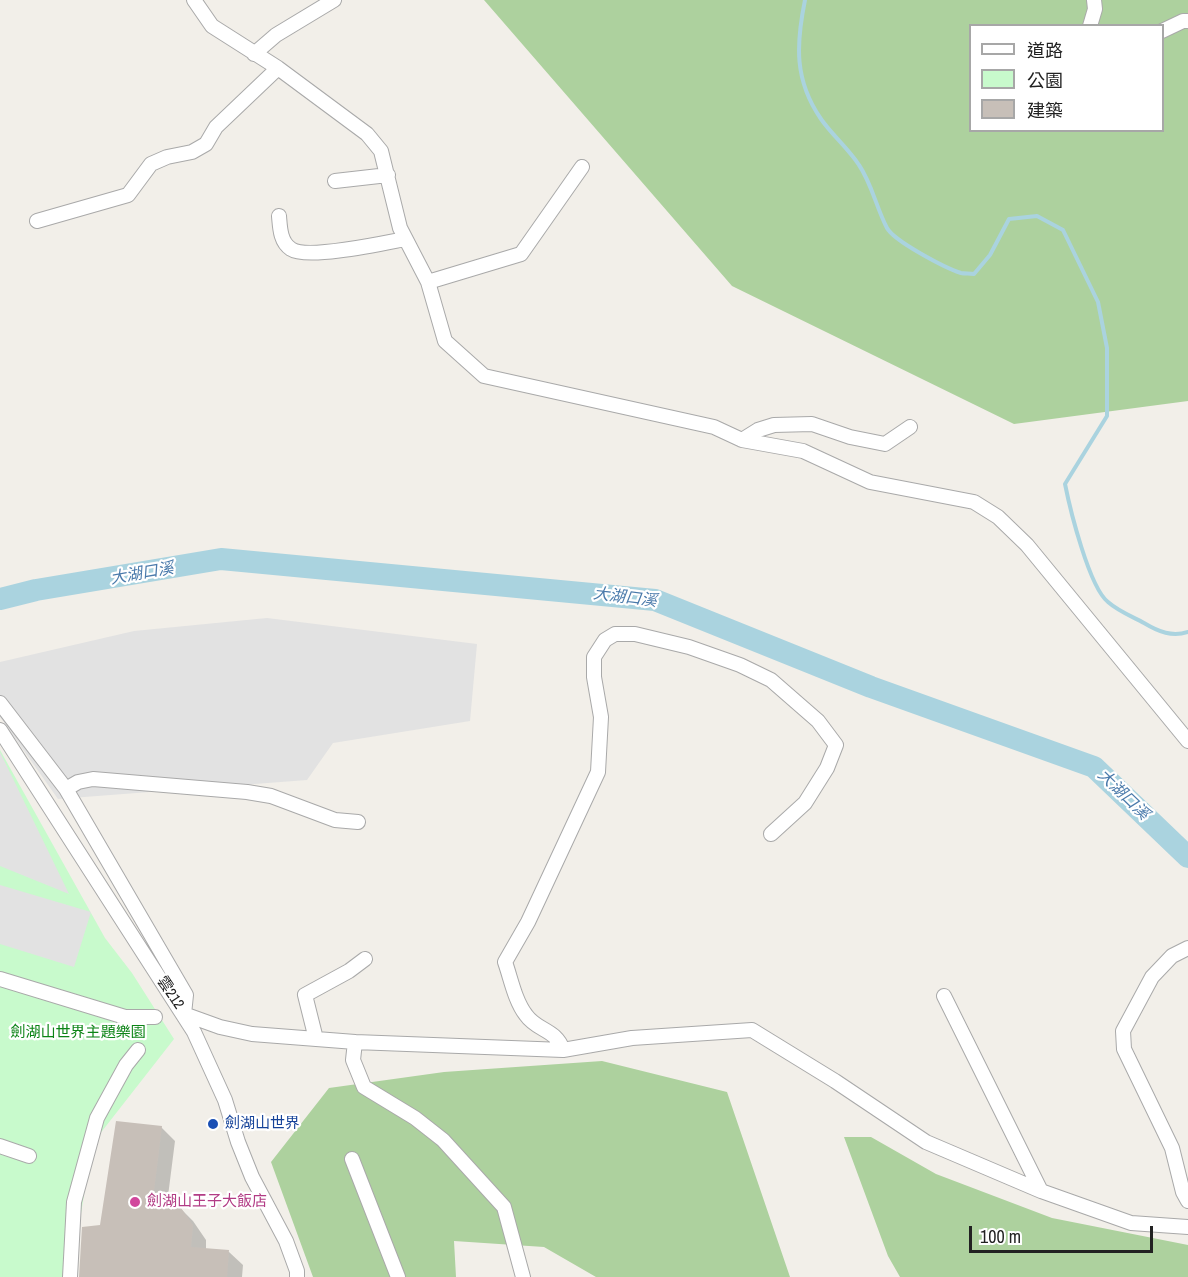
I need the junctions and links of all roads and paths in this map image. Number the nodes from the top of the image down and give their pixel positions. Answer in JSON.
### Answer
{"nodes":[{"id":1,"x":195,"y":0,"type":"edge"},
{"id":2,"x":334,"y":0,"type":"edge"},
{"id":3,"x":1094,"y":0,"type":"edge"},
{"id":4,"x":1188,"y":21,"type":"edge"},
{"id":5,"x":1091,"y":24,"type":"edge"},
{"id":6,"x":1164,"y":30,"type":"edge"},
{"id":7,"x":254,"y":54,"type":"junction"},
{"id":8,"x":278,"y":69,"type":"junction"},
{"id":9,"x":582,"y":167,"type":"dead end"},
{"id":10,"x":388,"y":175,"type":"junction"},
{"id":11,"x":335,"y":181,"type":"dead end"},
{"id":12,"x":279,"y":216,"type":"dead end"},
{"id":13,"x":38,"y":221,"type":"dead end"},
{"id":14,"x":405,"y":239,"type":"junction"},
{"id":15,"x":428,"y":282,"type":"junction"},
{"id":16,"x":910,"y":427,"type":"dead end"},
{"id":17,"x":742,"y":440,"type":"junction"},
{"id":18,"x":0,"y":703,"type":"edge"},
{"id":19,"x":0,"y":730,"type":"edge"},
{"id":20,"x":1188,"y":741,"type":"edge"},
{"id":21,"x":66,"y":789,"type":"junction"},
{"id":22,"x":358,"y":822,"type":"dead end"},
{"id":23,"x":771,"y":834,"type":"dead end"},
{"id":24,"x":1188,"y":948,"type":"edge"},
{"id":25,"x":365,"y":959,"type":"dead end"},
{"id":26,"x":0,"y":979,"type":"edge"},
{"id":27,"x":944,"y":996,"type":"dead end"},
{"id":28,"x":184,"y":1014,"type":"junction"},
{"id":29,"x":155,"y":1017,"type":"dead end"},
{"id":30,"x":316,"y":1040,"type":"junction"},
{"id":31,"x":355,"y":1042,"type":"junction"},
{"id":32,"x":138,"y":1050,"type":"dead end"},
{"id":33,"x":563,"y":1050,"type":"junction"},
{"id":34,"x":0,"y":1146,"type":"edge"},
{"id":35,"x":29,"y":1156,"type":"dead end"},
{"id":36,"x":352,"y":1159,"type":"dead end"},
{"id":37,"x":1041,"y":1191,"type":"junction"},
{"id":38,"x":1188,"y":1201,"type":"edge"},
{"id":39,"x":1188,"y":1227,"type":"edge"},
{"id":40,"x":70,"y":1277,"type":"edge"},
{"id":41,"x":297,"y":1277,"type":"edge"},
{"id":42,"x":398,"y":1277,"type":"edge"},
{"id":43,"x":523,"y":1277,"type":"edge"}],
"edges":[{"from":1,"to":7,"type":"street"},
{"from":2,"to":7,"type":"street"},
{"from":3,"to":5,"type":"street"},
{"from":4,"to":6,"type":"street"},
{"from":7,"to":8,"type":"street"},
{"from":8,"to":10,"type":"street"},
{"from":8,"to":13,"type":"street"},
{"from":9,"to":15,"type":"street"},
{"from":10,"to":11,"type":"street"},
{"from":10,"to":14,"type":"street"},
{"from":12,"to":14,"type":"street"},
{"from":14,"to":15,"type":"street"},
{"from":15,"to":17,"type":"street"},
{"from":16,"to":17,"type":"street"},
{"from":17,"to":20,"type":"street"},
{"from":18,"to":21,"type":"street"},
{"from":19,"to":28,"type":"street","name":"雲212","number":"雲212"},
{"from":21,"to":22,"type":"street"},
{"from":21,"to":28,"type":"street"},
{"from":23,"to":33,"type":"street"},
{"from":24,"to":38,"type":"street"},
{"from":25,"to":30,"type":"street"},
{"from":26,"to":29,"type":"street"},
{"from":27,"to":37,"type":"street"},
{"from":28,"to":30,"type":"street"},
{"from":28,"to":41,"type":"street","name":"雲212","number":"雲212"},
{"from":30,"to":31,"type":"street"},
{"from":31,"to":33,"type":"street"},
{"from":31,"to":43,"type":"street"},
{"from":32,"to":40,"type":"street"},
{"from":33,"to":37,"type":"street"},
{"from":34,"to":35,"type":"street"},
{"from":36,"to":42,"type":"street"},
{"from":37,"to":39,"type":"street"}]}
